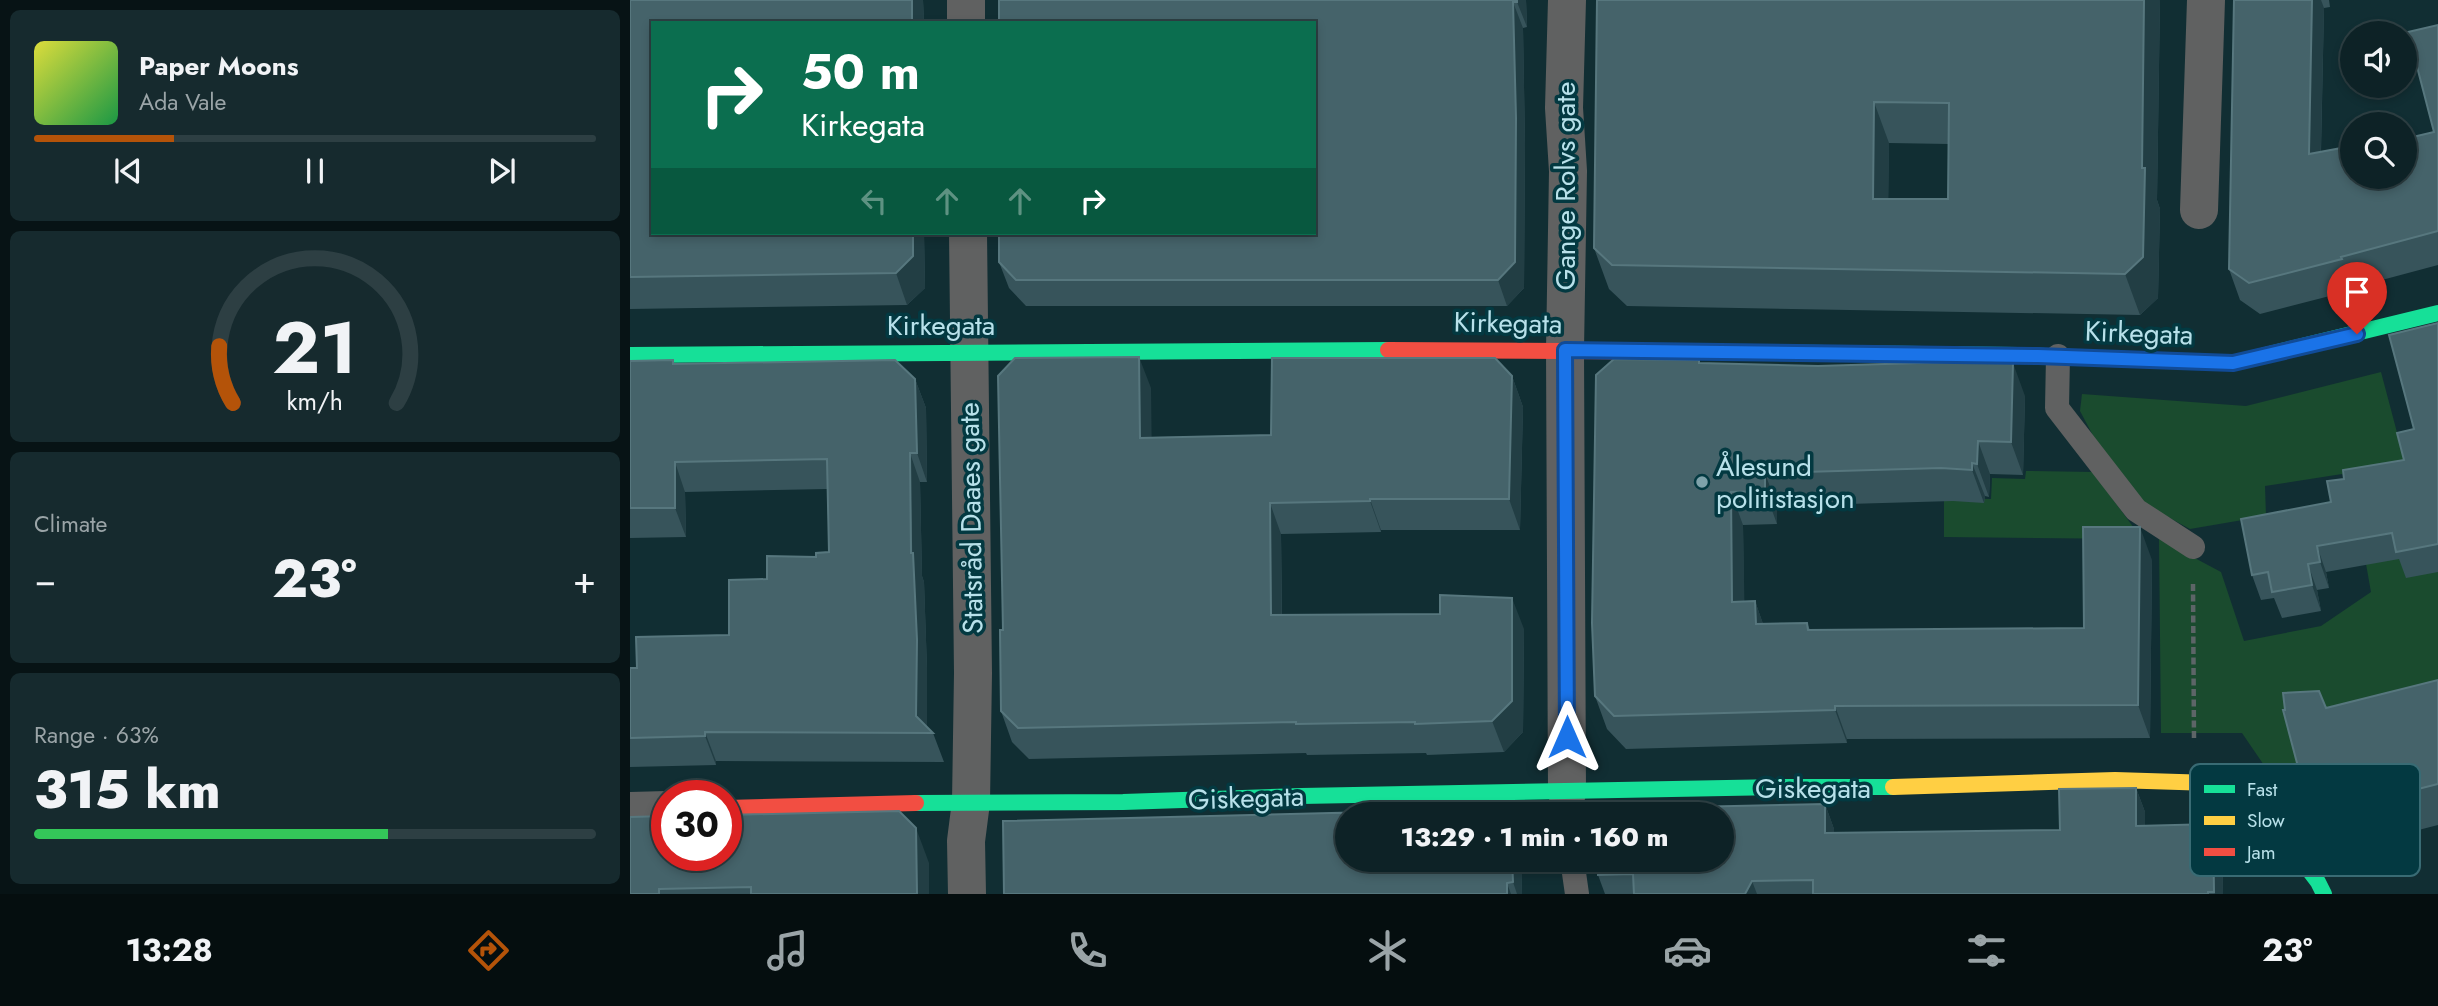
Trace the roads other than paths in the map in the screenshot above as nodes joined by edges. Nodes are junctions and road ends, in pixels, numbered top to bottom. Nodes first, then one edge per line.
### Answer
1 (966, 0) edge
2 (1567, 0) edge
3 (2206, 0) edge
4 (966, 21) edge
5 (2199, 210) dead end
6 (968, 235) edge
7 (2438, 313) edge
8 (1565, 350) junction
9 (970, 351) junction
10 (630, 355) edge
11 (2058, 356) junction
12 (2193, 547) road end
13 (2190, 782) edge
14 (971, 802) junction
15 (1529, 802) edge
16 (1567, 802) edge
17 (1580, 802) edge
18 (742, 808) edge
19 (651, 810) edge
20 (630, 811) edge
21 (1574, 872) edge
22 (967, 894) edge
23 (1577, 894) edge

1 - 4 street
2 - 8 street, Gange Rolvs gate
3 - 5 street
6 - 9 street, Statsråd Daaes gate
7 - 11 street, Kirkegata
8 - 9 street, Kirkegata
8 - 11 street, Kirkegata
8 - 16 street, Gange Rolvs gate
9 - 10 street, Kirkegata
9 - 14 street, Statsråd Daaes gate
11 - 12 lane
13 - 17 street, Giskegata
14 - 15 street, Giskegata
14 - 18 street, Giskegata
14 - 22 street
19 - 20 street
21 - 23 lane

